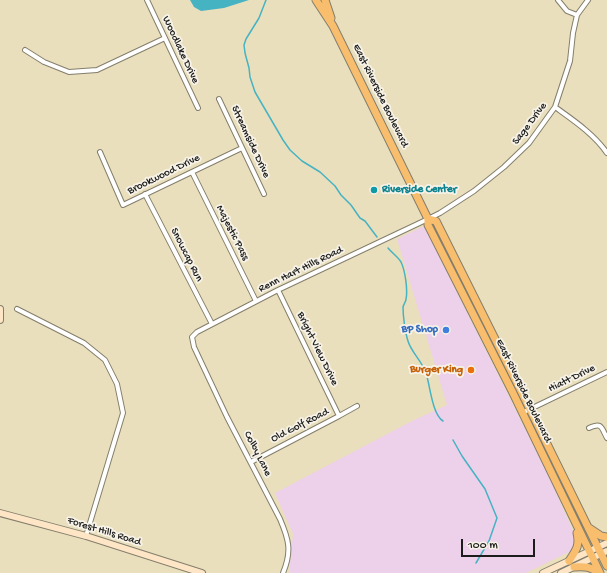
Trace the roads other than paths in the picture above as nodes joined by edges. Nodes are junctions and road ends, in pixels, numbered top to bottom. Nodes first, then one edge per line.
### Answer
1 (147, 0) edge
2 (316, 0) edge
3 (325, 0) edge
4 (558, 0) edge
5 (588, 0) edge
6 (577, 15) junction
7 (334, 26) junction
8 (165, 38) junction
9 (25, 50) dead end
10 (219, 98) dead end
11 (554, 107) junction
12 (198, 108) dead end
13 (242, 148) junction
14 (100, 152) dead end
15 (607, 153) edge
16 (192, 172) junction
17 (145, 194) junction
18 (264, 194) dead end
19 (428, 219) junction
20 (278, 290) junction
21 (256, 301) junction
22 (0, 309) edge
23 (17, 309) dead end
24 (0, 320) edge
25 (212, 324) junction
26 (194, 347) joint
27 (607, 372) edge
28 (357, 406) dead end
29 (530, 409) junction
30 (522, 413) junction
31 (339, 416) junction
32 (589, 428) dead end
33 (607, 438) edge
34 (251, 462) junction
35 (0, 513) edge
36 (574, 521) junction
37 (588, 527) junction
38 (86, 536) junction
39 (607, 537) edge
40 (607, 543) edge
41 (589, 551) junction
42 (602, 551) edge
43 (593, 558) junction
44 (569, 561) junction
45 (607, 566) edge
46 (574, 567) junction
47 (202, 573) edge
48 (283, 573) edge
49 (543, 573) edge
50 (561, 573) edge
51 (600, 573) edge

1 - 8 street, Woodlake Drive
2 - 7 main road, East Riverside Boulevard
3 - 7 main road, East Riverside Boulevard
4 - 6 street
5 - 6 street, Sage Drive
6 - 11 street, Sage Drive
7 - 19 main road, East Riverside Boulevard
8 - 9 street
8 - 12 street, Woodlake Drive
10 - 13 street, Streamside Drive
11 - 15 street
11 - 19 street, Sage Drive
13 - 16 street, Brookwood Drive
13 - 18 street, Streamside Drive
14 - 17 street, Brookwood Drive
16 - 17 street, Brookwood Drive
16 - 21 street, Majestic Pass
17 - 25 street, Snowcap Run
19 - 20 street, Renn Hart Hills Road
19 - 29 main road, East Riverside Boulevard
19 - 30 main road, East Riverside Boulevard
20 - 21 street, Renn Hart Hills Road
20 - 31 street, Bright View Drive
21 - 25 street, Renn Hart Hills Road
22 - 24 street
23 - 38 street
25 - 26 street, Renn Hart Hills Road
26 - 34 street, Colby Lane
27 - 29 street, Hiatt Drive
28 - 31 street, Old Golf Road
29 - 30 street, Hiatt Drive
29 - 37 main road, East Riverside Boulevard
30 - 36 main road, East Riverside Boulevard
31 - 34 street, Old Golf Road
32 - 33 street
34 - 48 street, Colby Lane
35 - 38 street, Forest Hills Road
36 - 41 main road, East Riverside Boulevard
36 - 44 main road
37 - 39 main road
37 - 42 main road, East Riverside Boulevard
38 - 47 street, Forest Hills Road
40 - 42 street
41 - 42 street
41 - 43 main road, East Riverside Boulevard
41 - 44 street
42 - 43 street
42 - 45 main road, East Riverside Boulevard
43 - 46 street
43 - 51 main road, East Riverside Boulevard
44 - 49 street
46 - 50 street
46 - 51 main road

